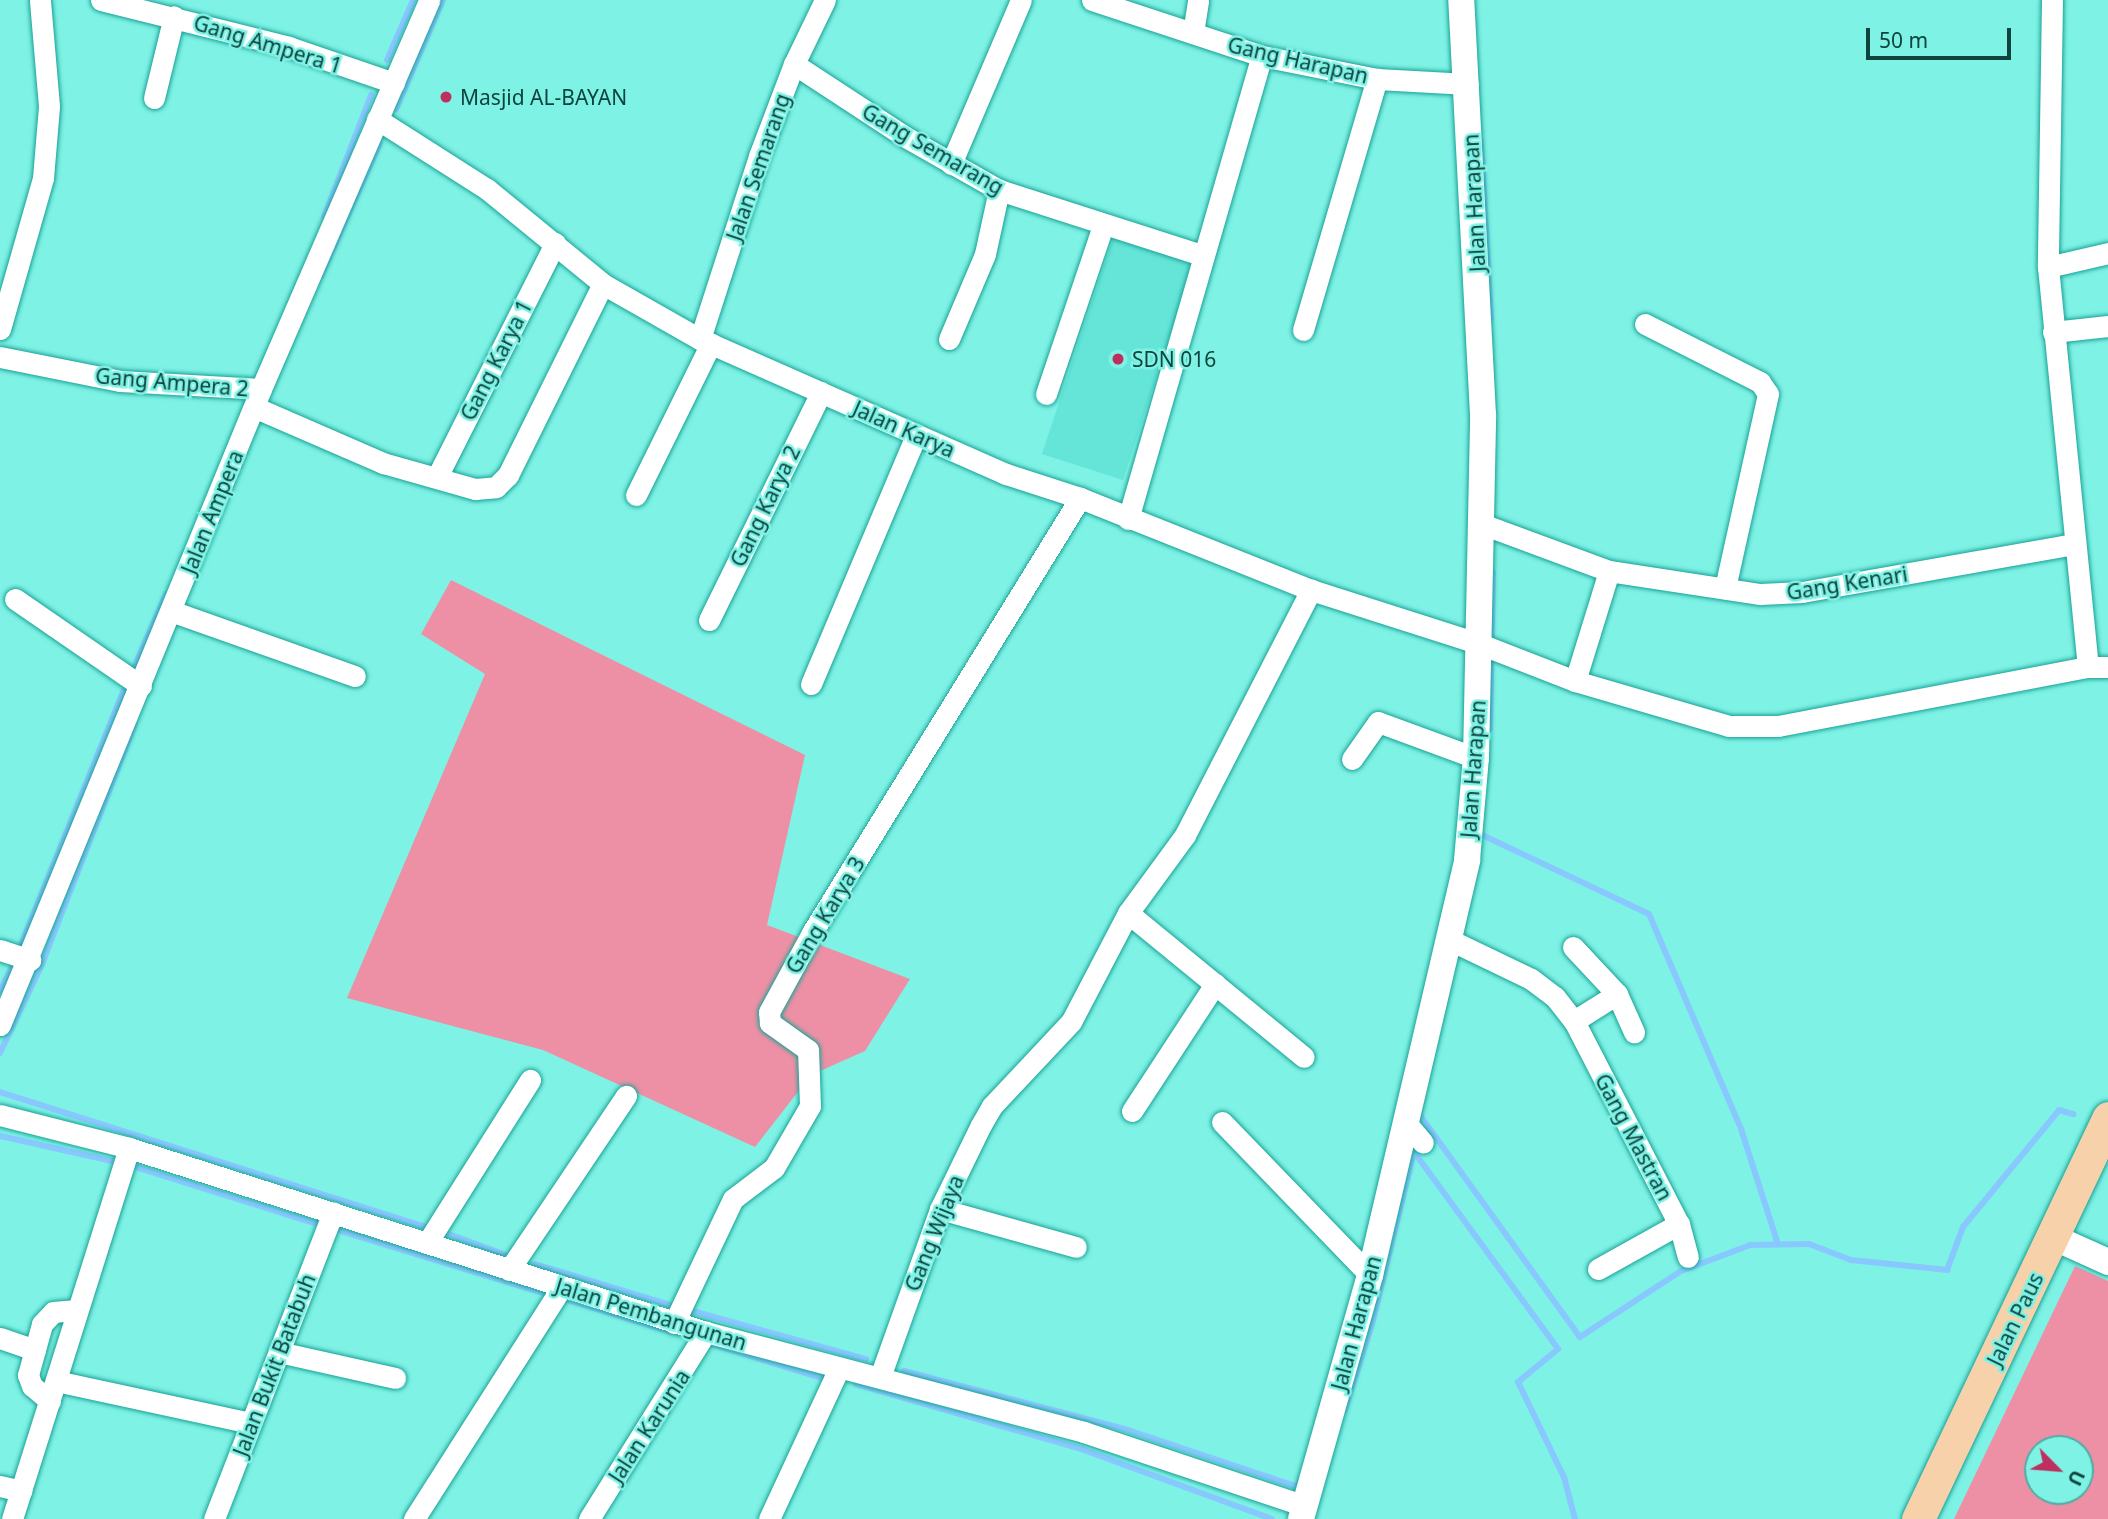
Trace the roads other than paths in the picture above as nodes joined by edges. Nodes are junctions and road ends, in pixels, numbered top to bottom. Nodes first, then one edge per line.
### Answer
1 (40, 0) edge
2 (101, 0) edge
3 (429, 0) edge
4 (825, 0) edge
5 (1021, 0) edge
6 (1092, 0) edge
7 (1198, 0) edge
8 (1461, 0) edge
9 (2052, 0) edge
10 (134, 2) edge
11 (174, 16) junction
12 (1193, 33) junction
13 (1262, 56) junction
14 (794, 64) junction
15 (1377, 79) junction
16 (394, 83) junction
17 (1465, 83) junction
18 (154, 98) dead end
19 (377, 118) junction
20 (951, 164) junction
21 (999, 190) junction
22 (1103, 226) junction
23 (555, 243) junction
24 (2108, 253) edge
25 (1201, 255) junction
26 (2048, 267) junction
27 (603, 284) junction
28 (1645, 324) dead end
29 (2108, 326) edge
30 (0, 329) edge
31 (1303, 330) dead end
32 (2053, 332) junction
33 (949, 340) dead end
34 (705, 341) junction
35 (0, 357) edge
36 (821, 392) junction
37 (1046, 394) dead end
38 (258, 398) junction
39 (916, 436) junction
40 (437, 477) junction
41 (636, 495) dead end
42 (1080, 498) junction
43 (1128, 519) junction
44 (1491, 526) junction
45 (2076, 544) junction
46 (1609, 571) junction
47 (1725, 588) junction
48 (1311, 590) junction
49 (15, 599) dead end
50 (172, 611) junction
51 (709, 620) dead end
52 (1482, 645) junction
53 (2098, 667) edge
54 (355, 676) dead end
55 (1575, 681) junction
56 (811, 684) dead end
57 (141, 686) junction
58 (1476, 758) junction
59 (1352, 759) dead end
60 (1128, 913) junction
61 (1450, 940) junction
62 (1573, 947) dead end
63 (0, 950) edge
64 (30, 960) junction
65 (1215, 984) junction
66 (1617, 994) junction
67 (1574, 1021) junction
68 (0, 1025) edge
69 (1634, 1032) dead end
70 (1304, 1057) dead end
71 (530, 1080) dead end
72 (626, 1096) dead end
73 (1132, 1111) dead end
74 (0, 1115) edge
75 (2108, 1118) edge
76 (1222, 1122) dead end
77 (129, 1148) junction
78 (2108, 1153) edge
79 (940, 1209) junction
80 (333, 1212) junction
81 (1679, 1224) junction
82 (2060, 1240) junction
83 (427, 1243) junction
84 (1076, 1247) dead end
85 (1688, 1256) dead end
86 (2108, 1262) edge
87 (1598, 1269) dead end
88 (509, 1270) junction
89 (1370, 1275) junction
90 (557, 1294) junction
91 (77, 1310) junction
92 (674, 1322) junction
93 (705, 1334) junction
94 (0, 1338) edge
95 (35, 1350) junction
96 (279, 1352) junction
97 (838, 1370) junction
98 (882, 1372) junction
99 (395, 1378) dead end
100 (53, 1391) junction
101 (251, 1423) junction
102 (0, 1486) edge
103 (22, 1491) junction
104 (1303, 1512) edge
105 (12, 1519) edge
106 (214, 1519) edge
107 (414, 1519) edge
108 (589, 1519) edge
109 (769, 1519) edge
110 (1918, 1519) edge
111 (1938, 1519) edge

1 - 30 street
2 - 10 street, Gang Ampera 1
3 - 16 street, Jalan Ampera
4 - 14 street, Jalan Semarang
5 - 20 street
6 - 12 street, Gang Harapan
7 - 12 street
8 - 17 street, Jalan Harapan
9 - 26 street
10 - 11 street, Gang Ampera 1
11 - 16 street, Gang Ampera 1
11 - 18 street
12 - 13 street, Gang Harapan
13 - 15 street, Gang Harapan
13 - 25 street
14 - 20 street, Gang Semarang
14 - 34 street, Jalan Semarang
15 - 17 street, Gang Harapan
15 - 31 street
16 - 19 street, Jalan Ampera
17 - 44 street, Jalan Harapan
19 - 23 street, Jalan Karya
19 - 38 street, Jalan Ampera
20 - 21 street, Gang Semarang
21 - 22 street, Gang Semarang
21 - 33 street
22 - 25 street, Gang Semarang
22 - 37 street
23 - 27 street, Jalan Karya
23 - 40 street, Gang Karya 1
24 - 26 street
25 - 43 street
26 - 32 street
27 - 34 street, Jalan Karya
27 - 40 street
28 - 47 street
29 - 32 street
32 - 45 street
34 - 36 street, Jalan Karya
34 - 41 street, Jalan Semarang
35 - 38 street, Gang Ampera 2
36 - 39 street, Jalan Karya
36 - 51 street, Gang Karya 2
38 - 40 street
38 - 50 street, Jalan Ampera
39 - 42 street, Jalan Karya
39 - 56 street
42 - 43 street, Jalan Karya
42 - 92 street, Gang Karya 3
43 - 48 street, Jalan Karya
44 - 46 street, Gang Kenari
44 - 52 street, Jalan Harapan
45 - 47 street, Gang Kenari
45 - 53 street
46 - 47 street, Gang Kenari
46 - 55 street
48 - 52 street, Jalan Karya
48 - 60 street, Gang Wijaya
49 - 57 street
50 - 54 street
50 - 57 street, Jalan Ampera
52 - 55 street, Jalan Karya
52 - 58 street, Jalan Harapan
53 - 55 street, Jalan Karya
57 - 64 street, Jalan Ampera
58 - 59 street
58 - 61 street, Jalan Harapan
60 - 65 street
60 - 79 street, Gang Wijaya
61 - 67 street, Gang Mastran
61 - 89 street, Jalan Harapan
62 - 66 street
63 - 64 street
64 - 68 street, Jalan Ampera
65 - 70 street
65 - 73 street
66 - 67 street
66 - 69 street
67 - 81 street, Gang Mastran
71 - 83 street
72 - 88 street
74 - 77 street, Jalan Pembangunan
75 - 82 main road, Jalan Paus
76 - 89 street
77 - 80 street, Jalan Pembangunan
77 - 91 street
78 - 82 main road, Jalan Paus
79 - 84 street
79 - 98 street, Gang Wijaya
80 - 83 street, Jalan Pembangunan
80 - 96 street, Jalan Bukit Batabuh
81 - 85 street, Gang Mastran
81 - 87 street
82 - 86 street
82 - 110 main road, Jalan Paus
82 - 111 main road, Jalan Paus
83 - 88 street, Jalan Pembangunan
88 - 90 street, Jalan Pembangunan
89 - 104 street, Jalan Harapan
90 - 92 street, Jalan Pembangunan
90 - 107 street
91 - 95 street
91 - 100 street
92 - 93 street, Jalan Pembangunan
93 - 97 street, Jalan Pembangunan
93 - 108 street, Jalan Karunia
94 - 95 street
95 - 100 street
96 - 99 street
96 - 101 street, Jalan Bukit Batabuh
97 - 98 street, Jalan Pembangunan
97 - 109 street
98 - 104 street, Jalan Pembangunan
100 - 101 street
100 - 103 street
101 - 106 street, Jalan Bukit Batabuh
102 - 103 street
103 - 105 street

